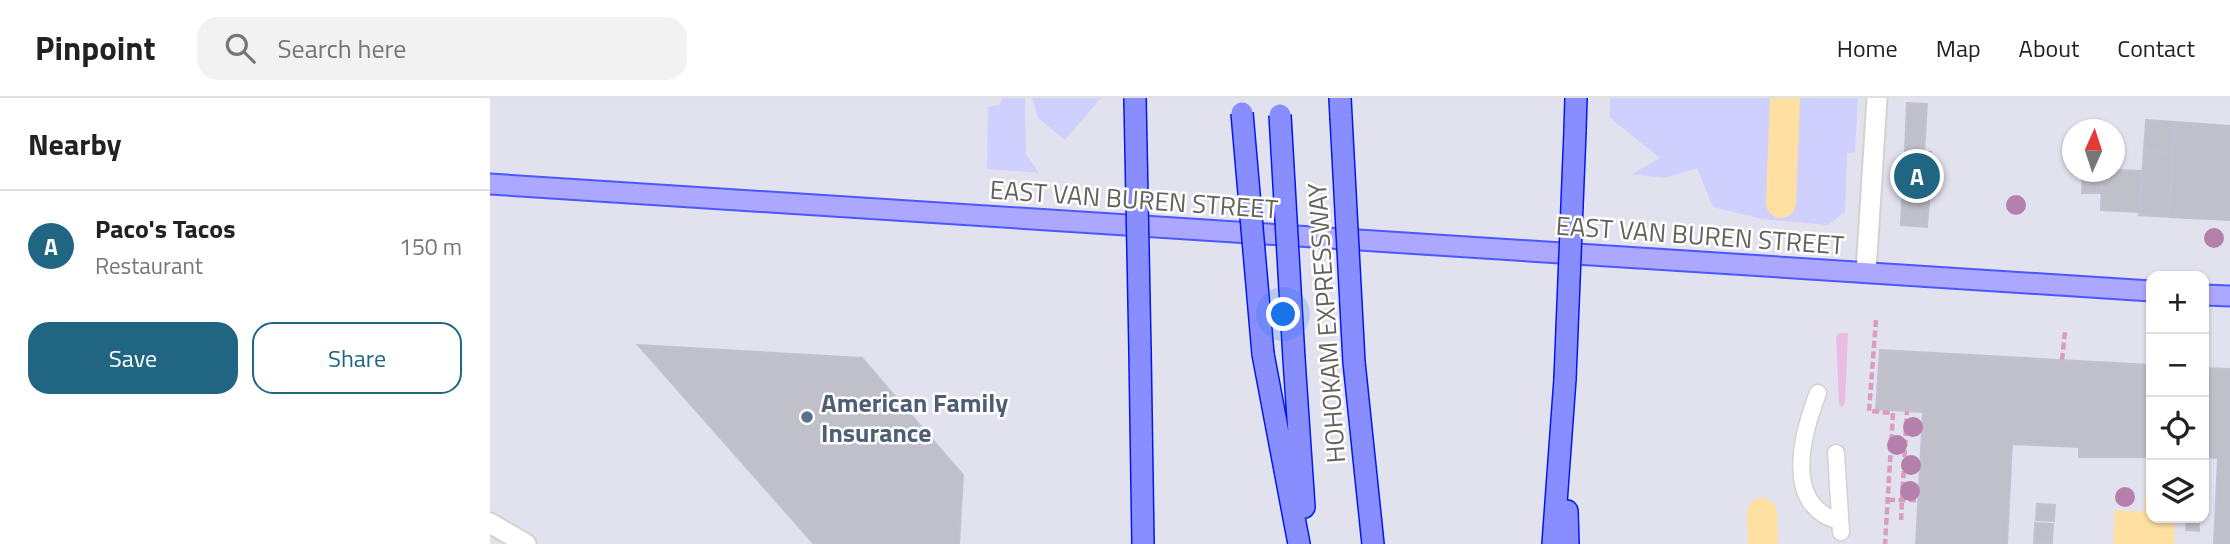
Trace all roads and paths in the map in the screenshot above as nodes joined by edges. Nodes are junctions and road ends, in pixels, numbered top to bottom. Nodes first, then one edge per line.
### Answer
1 (1135, 98) edge
2 (1576, 98) edge
3 (1877, 98) edge
4 (1241, 105) edge
5 (1280, 106) edge
6 (1340, 107) edge
7 (490, 184) edge
8 (1866, 272) junction
9 (2146, 291) edge
10 (2209, 295) edge
11 (2230, 296) edge
12 (1876, 320) dead end
13 (2065, 332) dead end
14 (2063, 360) dead end
15 (1564, 379) junction
16 (1818, 393) dead end
17 (1907, 411) dead end
18 (1836, 453) dead end
19 (1902, 499) junction
20 (1888, 500) junction
21 (1919, 500) dead end
22 (1901, 520) dead end
23 (490, 523) edge
24 (526, 544) edge
25 (1143, 544) edge
26 (1299, 544) edge
27 (1307, 544) edge
28 (1373, 544) edge
29 (1553, 544) edge
30 (1568, 544) edge
31 (1885, 544) edge

1 - 25 highway, bridge
2 - 15 highway, bridge
3 - 8 street
4 - 26 highway, bridge
5 - 27 highway, HOHOKAM EXPRESSWAY, bridge
6 - 28 highway, HOHOKAM EXPRESSWAY, bridge
7 - 8 main road, EAST VAN BUREN STREET
8 - 9 main road, EAST VAN BUREN STREET
10 - 11 main road
12 - 20 path
13 - 14 path
15 - 29 highway
15 - 30 highway
16 - 18 lane
17 - 19 path
19 - 20 path
19 - 21 path
19 - 22 path
20 - 31 path
23 - 24 street

